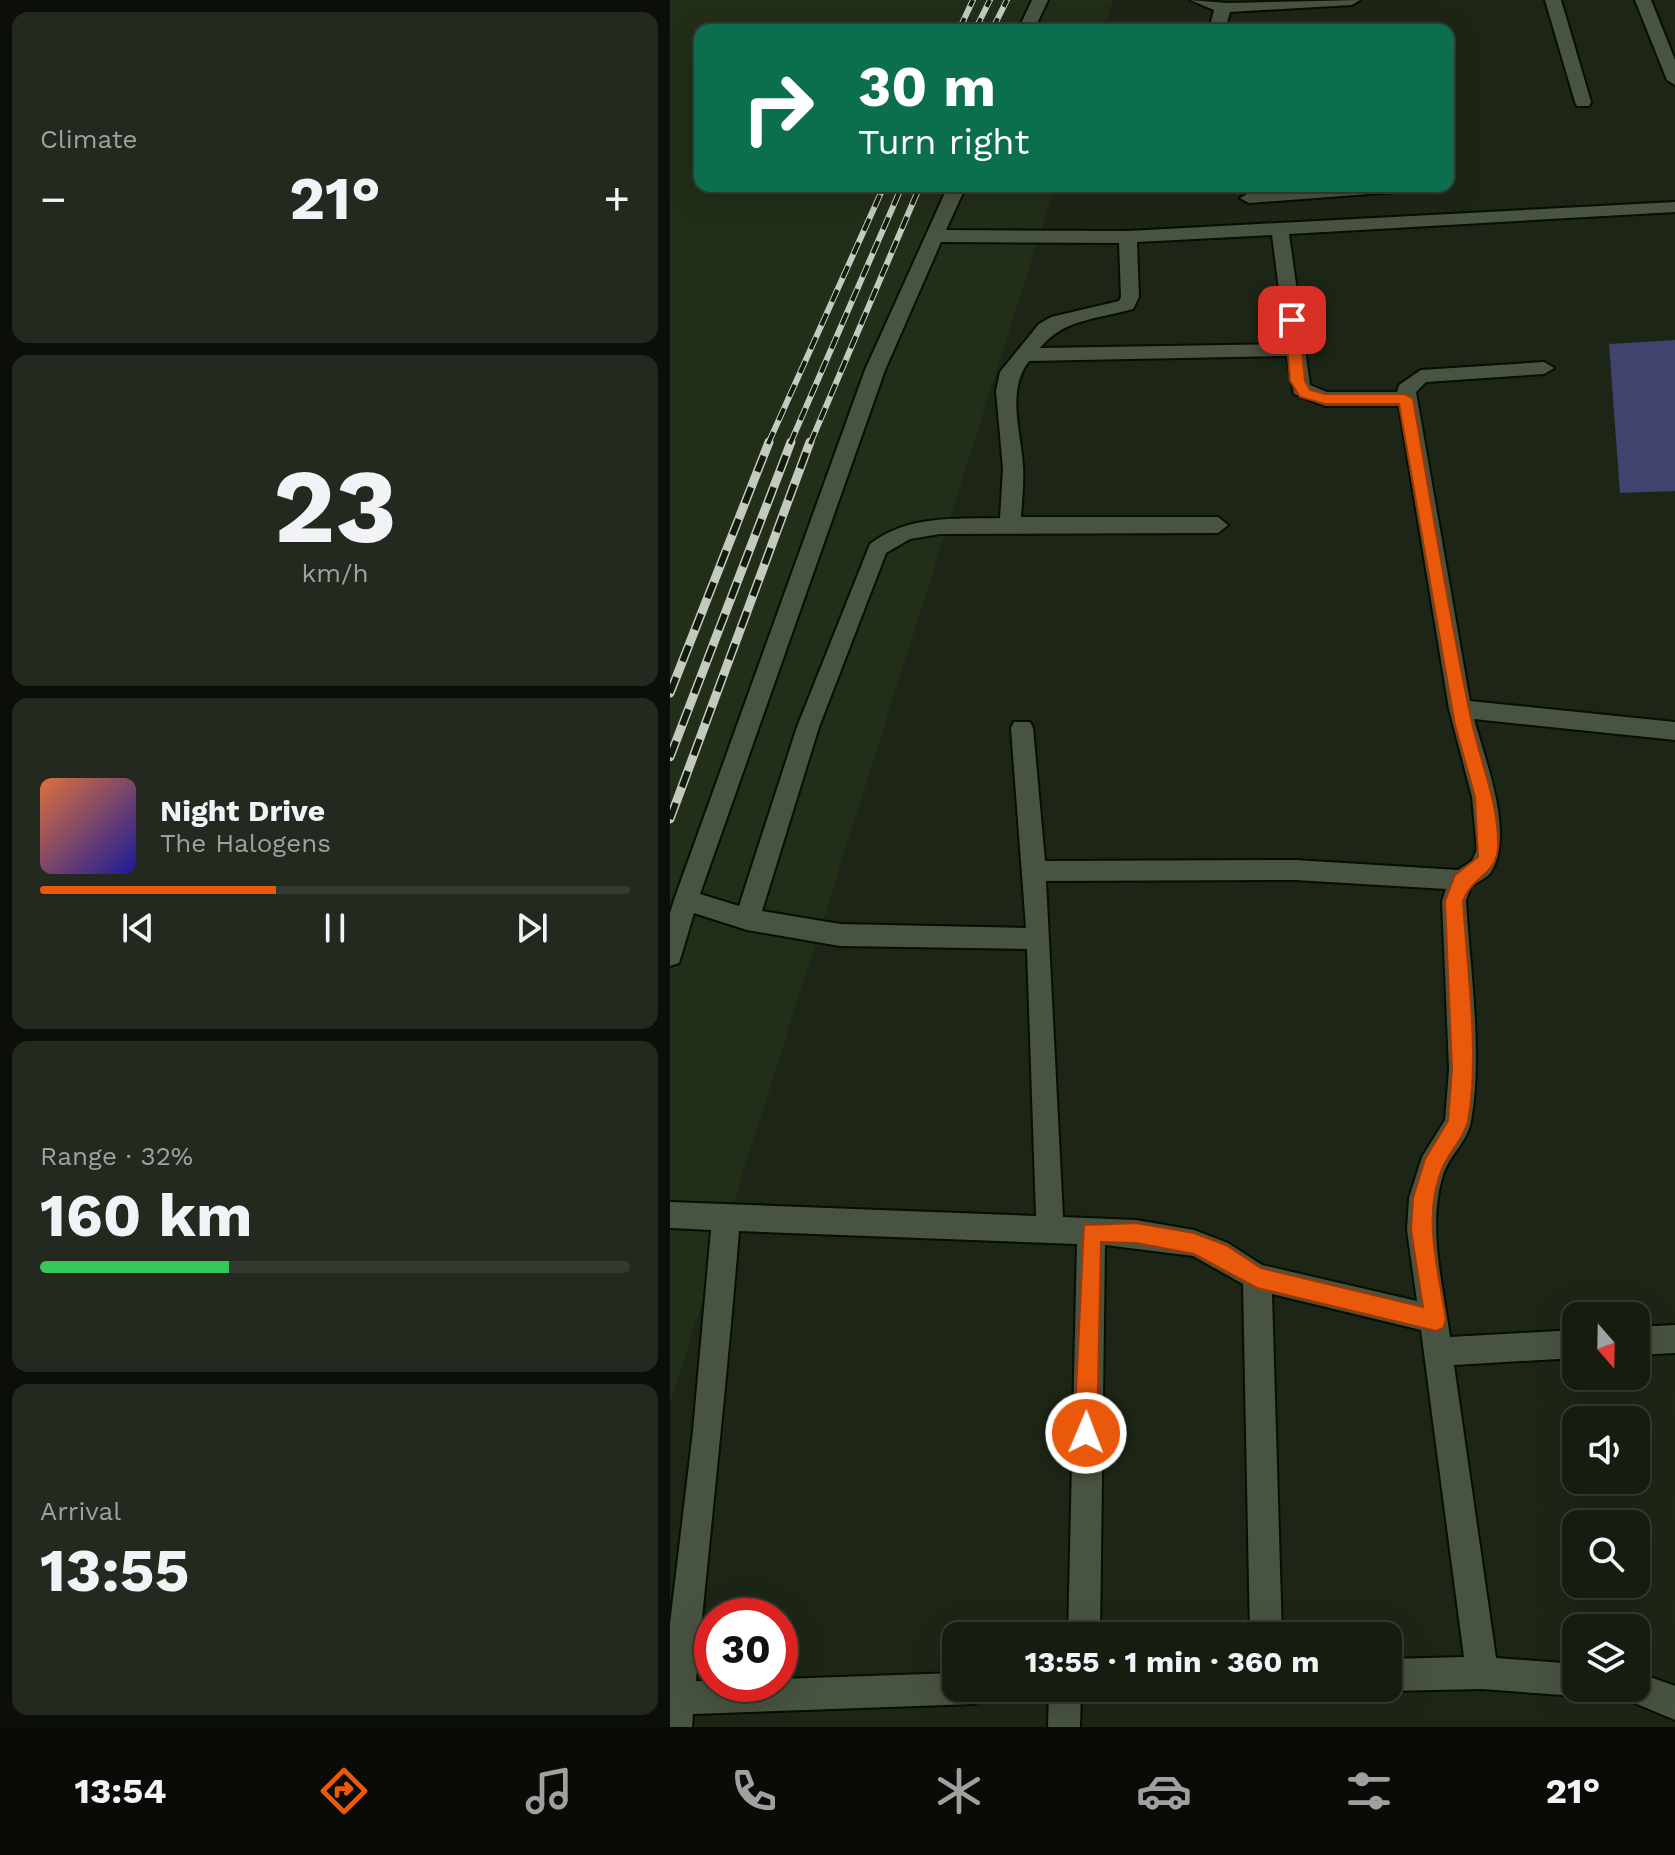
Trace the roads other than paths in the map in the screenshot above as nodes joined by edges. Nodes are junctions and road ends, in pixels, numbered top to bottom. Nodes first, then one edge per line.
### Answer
1 (1040, 0) edge
2 (1198, 0) edge
3 (1352, 0) edge
4 (1553, 0) edge
5 (1643, 0) edge
6 (1226, 8) junction
7 (1029, 24) edge
8 (1218, 24) edge
9 (1675, 80) edge
10 (1583, 102) dead end
11 (954, 192) edge
12 (1247, 192) edge
13 (1675, 207) edge
14 (1280, 230) junction
15 (1257, 231) junction
16 (936, 236) junction
17 (1128, 237) junction
18 (1296, 350) junction
19 (1023, 355) junction
20 (1544, 368) dead end
21 (1405, 399) junction
22 (1010, 525) junction
23 (1218, 525) dead end
24 (1460, 709) junction
25 (1022, 728) dead end
26 (1675, 731) edge
27 (1035, 871) junction
28 (1461, 880) junction
29 (686, 900) junction
30 (747, 919) junction
31 (1039, 939) junction
32 (670, 955) edge
33 (670, 1215) edge
34 (726, 1218) junction
35 (1050, 1229) junction
36 (1091, 1232) junction
37 (1257, 1277) junction
38 (1436, 1320) junction
39 (1675, 1339) edge
40 (1650, 1340) edge
41 (1562, 1345) edge
42 (1439, 1352) junction
43 (1084, 1622) edge
44 (1266, 1622) edge
45 (1482, 1673) junction
46 (1402, 1675) edge
47 (1562, 1679) edge
48 (942, 1691) edge
49 (1650, 1691) edge
50 (1065, 1702) edge
51 (1675, 1704) edge
52 (677, 1712) edge
53 (1064, 1727) edge

1 - 7 street
2 - 6 street
3 - 6 street
4 - 10 street
5 - 9 street
6 - 8 street
11 - 16 street
12 - 15 street
13 - 14 street
14 - 15 street
14 - 18 street
15 - 17 street
16 - 17 street
16 - 29 street
17 - 19 street
18 - 19 street
18 - 21 street
19 - 22 street
20 - 21 street
21 - 24 street
22 - 23 street
22 - 30 street
24 - 26 street
24 - 28 street
25 - 27 street
27 - 28 street
27 - 31 street
28 - 38 street
29 - 30 street
29 - 32 street
30 - 31 street
31 - 35 street
33 - 34 street
34 - 35 street
34 - 52 street
35 - 36 street
36 - 37 street
36 - 43 street
37 - 38 street
37 - 44 street
38 - 42 street
39 - 40 street
41 - 42 street
42 - 45 street
45 - 46 street
45 - 47 street
48 - 52 street
49 - 51 street
50 - 53 street

